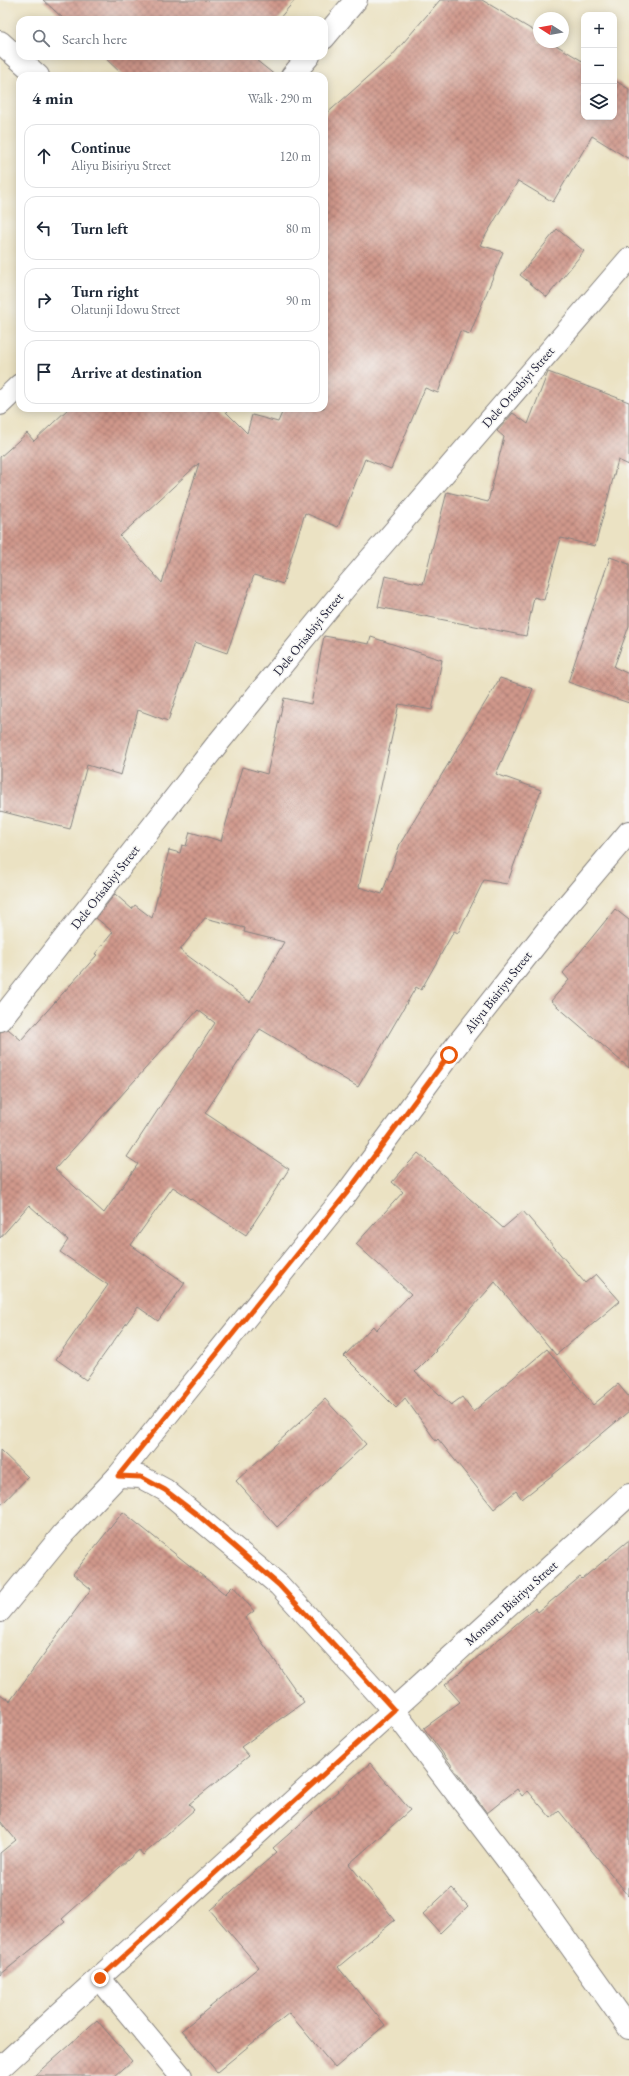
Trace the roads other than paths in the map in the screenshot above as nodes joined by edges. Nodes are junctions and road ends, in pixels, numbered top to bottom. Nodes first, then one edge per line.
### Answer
1 (356, 0) edge
2 (328, 33) edge
3 (0, 42) edge
4 (16, 56) edge
5 (20, 60) edge
6 (306, 60) edge
7 (34, 72) edge
8 (295, 72) edge
9 (629, 259) edge
10 (16, 389) edge
11 (0, 404) edge
12 (629, 832) edge
13 (0, 1020) edge
14 (118, 1476) junction
15 (629, 1495) edge
16 (0, 1611) edge
17 (394, 1710) junction
18 (100, 1978) junction
19 (629, 2028) edge
20 (0, 2068) edge
21 (181, 2076) edge

1 - 2 street
3 - 4 street
5 - 7 street
6 - 8 street
9 - 13 street, Dele Orisabiyi Street
10 - 11 street
12 - 14 street, Aliyu Bisiriyu Street
14 - 16 street, Aliyu Bisiriyu Street
14 - 17 street
15 - 17 street, Monsuru Bisiriyu Street
17 - 18 street, Monsuru Bisiriyu Street
17 - 19 street
18 - 20 street, Monsuru Bisiriyu Street
18 - 21 street

